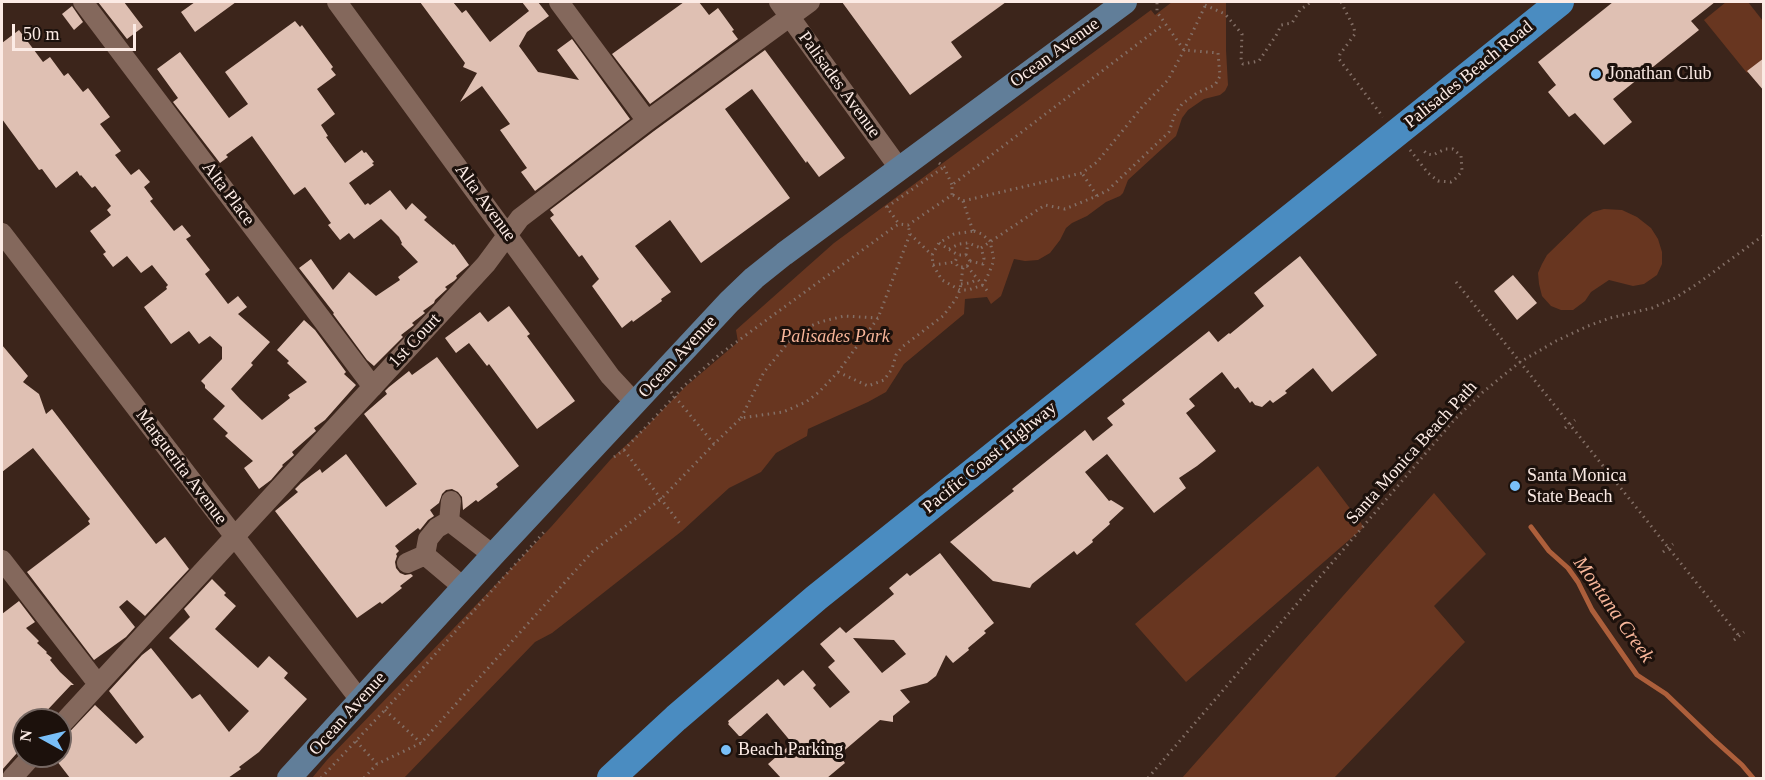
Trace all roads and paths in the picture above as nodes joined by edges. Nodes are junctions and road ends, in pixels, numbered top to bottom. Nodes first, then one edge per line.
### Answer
1 (83, 2) edge
2 (337, 2) edge
3 (559, 2) edge
4 (810, 2) edge
5 (1125, 2) edge
6 (1311, 2) edge
7 (1341, 2) edge
8 (1560, 2) edge
9 (1157, 3) edge
10 (1206, 3) edge
11 (784, 9) edge
12 (1164, 24) junction
13 (1184, 50) junction
14 (1340, 54) dead end
15 (647, 121) junction
16 (1378, 148) joint
17 (1423, 150) dead end
18 (939, 163) dead end
19 (944, 167) junction
20 (899, 168) junction
21 (1428, 172) dead end
22 (1082, 173) junction
23 (952, 185) junction
24 (952, 195) junction
25 (1097, 196) junction
26 (963, 201) junction
27 (899, 224) junction
28 (908, 225) junction
29 (974, 231) junction
30 (2, 233) edge
31 (910, 234) junction
32 (508, 235) junction
33 (1764, 235) edge
34 (990, 241) junction
35 (939, 243) junction
36 (968, 243) junction
37 (981, 248) junction
38 (949, 249) junction
39 (932, 255) junction
40 (958, 255) junction
41 (966, 255) junction
42 (970, 261) junction
43 (955, 262) junction
44 (933, 265) junction
45 (965, 267) junction
46 (978, 279) junction
47 (1456, 282) dead end
48 (961, 284) junction
49 (983, 285) junction
50 (960, 290) junction
51 (989, 293) dead end
52 (878, 318) junction
53 (1520, 362) junction
54 (838, 372) junction
55 (373, 387) junction
56 (671, 392) dead end
57 (675, 396) junction
58 (635, 403) junction
59 (741, 418) junction
60 (1575, 420) dead end
61 (1570, 424) junction
62 (1565, 428) dead end
63 (714, 444) junction
64 (622, 448) junction
65 (611, 459) dead end
66 (661, 499) junction
67 (680, 524) dead end
68 (548, 528) dead end
69 (235, 538) junction
70 (1673, 544) dead end
71 (1669, 548) junction
72 (1663, 552) dead end
73 (425, 555) junction
74 (493, 555) junction
75 (2, 560) edge
76 (407, 563) dead end
77 (463, 587) junction
78 (1744, 632) dead end
79 (1739, 636) junction
80 (1734, 640) dead end
81 (98, 684) junction
82 (360, 700) junction
83 (385, 710) junction
84 (72, 713) edge
85 (356, 741) junction
86 (421, 743) junction
87 (377, 764) junction
88 (289, 778) edge
89 (321, 778) edge
90 (364, 778) edge
91 (611, 778) edge
92 (1148, 778) edge

1 - 55 street, Alta Place
2 - 32 street, Alta Avenue
3 - 15 street
4 - 11 street, 1st Court
5 - 20 main road, Ocean Avenue
6 - 10 path
7 - 14 path
8 - 16 highway, Palisades Beach Road
9 - 12 path
10 - 13 path
11 - 15 street, 1st Court
11 - 20 street, Palisades Avenue
12 - 13 path
12 - 23 path
13 - 22 path
13 - 25 path
15 - 32 street, 1st Court
16 - 91 highway, Pacific Coast Highway
17 - 21 path
18 - 19 path
19 - 23 path
19 - 27 path
20 - 58 main road, Ocean Avenue
22 - 25 path
22 - 26 path
23 - 24 path
24 - 26 path
24 - 28 path
25 - 34 path
26 - 29 path
27 - 28 path
27 - 57 path
28 - 31 path
29 - 34 path
29 - 35 path
30 - 69 street, Marguerita Avenue
31 - 39 path
31 - 52 path
32 - 55 street, 1st Court
32 - 58 street, Alta Avenue
33 - 53 path, Santa Monica Beach Path
34 - 37 path
34 - 49 path
35 - 38 path
35 - 39 path
36 - 37 path
36 - 38 path
36 - 41 path
37 - 42 path
38 - 40 path
39 - 44 path
40 - 41 path
40 - 43 path
41 - 42 path
42 - 45 path
43 - 44 path
43 - 45 path
44 - 50 path
45 - 46 path
45 - 48 path
46 - 48 path
46 - 49 path
47 - 53 path
48 - 50 path
49 - 50 path
49 - 51 path
50 - 54 path
52 - 54 path
52 - 59 path
53 - 61 path
53 - 92 path, Santa Monica Beach Path
54 - 59 path
55 - 69 street, 1st Court
56 - 57 path
57 - 63 path
57 - 64 path
58 - 74 main road, Ocean Avenue
59 - 63 path
60 - 61 path
61 - 62 path
61 - 71 path
63 - 66 path
64 - 65 path
64 - 66 path
66 - 67 path
66 - 86 path
68 - 83 path
69 - 81 street, 1st Court
69 - 82 street, Marguerita Avenue
70 - 71 path
71 - 72 path
71 - 79 path
73 - 74 street
73 - 76 street
73 - 77 street
74 - 77 main road, Ocean Avenue
75 - 81 street
77 - 82 main road, Ocean Avenue
78 - 79 path
79 - 80 path
81 - 84 street, 1st Court
82 - 88 main road, Ocean Avenue
83 - 85 path
83 - 86 path
85 - 87 path
85 - 89 path
86 - 87 path
87 - 90 path

